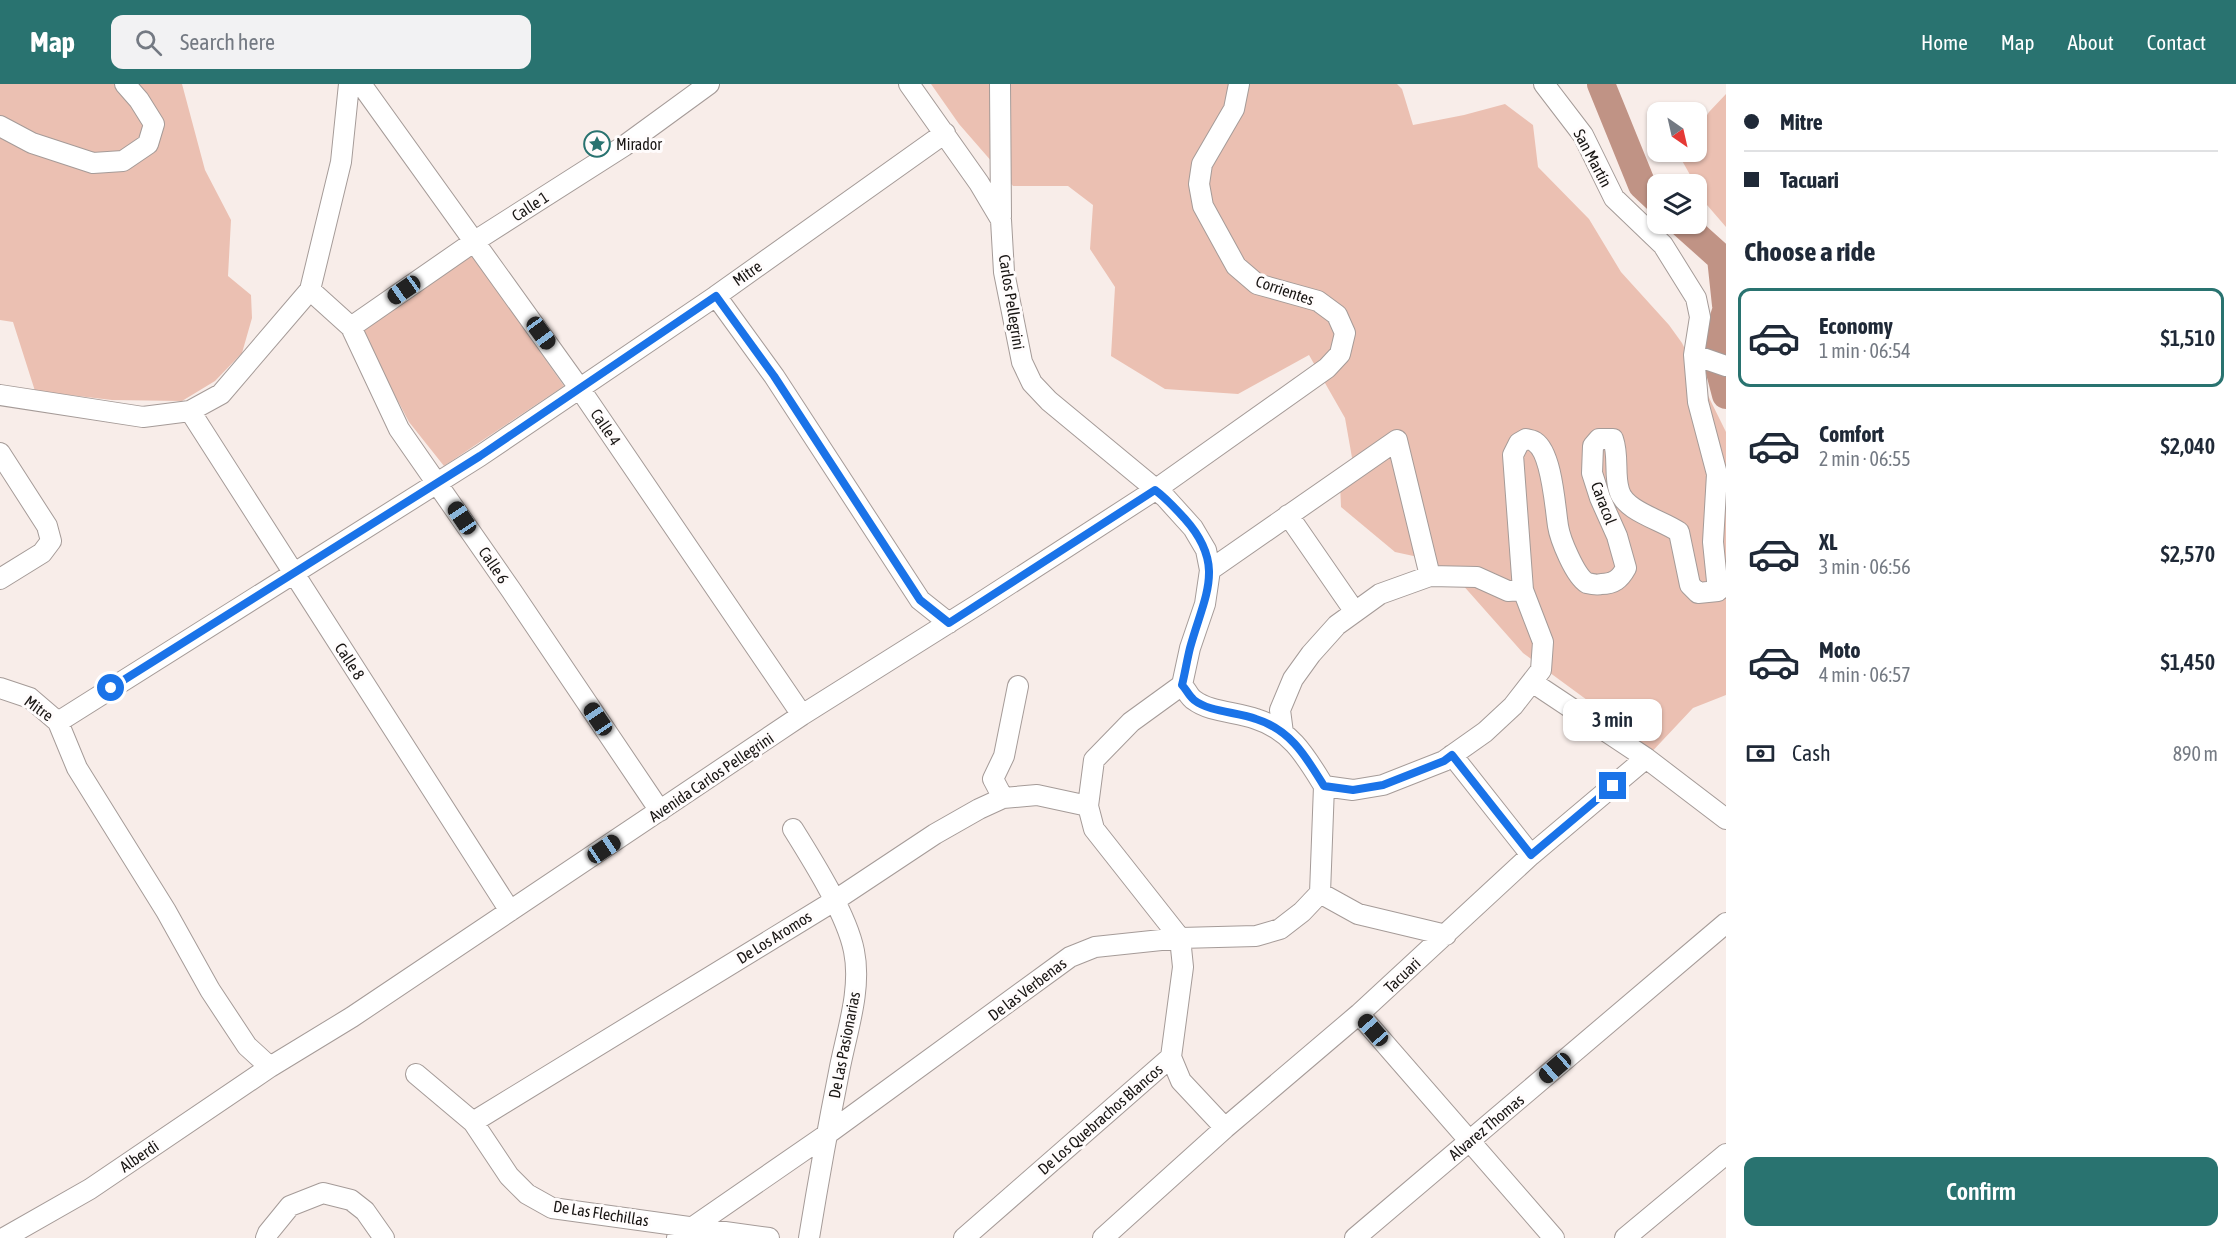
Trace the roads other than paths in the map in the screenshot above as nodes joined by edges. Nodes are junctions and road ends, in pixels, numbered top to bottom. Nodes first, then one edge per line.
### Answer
1 (125, 84) edge
2 (349, 84) edge
3 (361, 84) edge
4 (709, 84) edge
5 (909, 84) edge
6 (1000, 84) edge
7 (1239, 84) edge
8 (1544, 84) edge
9 (0, 126) edge
10 (945, 133) junction
11 (1001, 220) junction
12 (475, 241) junction
13 (310, 290) junction
14 (716, 296) junction
15 (351, 327) junction
16 (1695, 355) junction
17 (1726, 366) edge
18 (580, 389) junction
19 (0, 395) edge
20 (190, 411) junction
21 (0, 453) edge
22 (437, 482) junction
23 (1155, 490) junction
24 (1288, 515) junction
25 (1210, 570) junction
26 (294, 573) junction
27 (1430, 576) junction
28 (0, 579) edge
29 (1523, 590) junction
30 (1355, 612) junction
31 (949, 623) junction
32 (1532, 682) junction
33 (1182, 685) junction
34 (1018, 686) dead end
35 (0, 688) edge
36 (802, 716) junction
37 (58, 722) junction
38 (1282, 733) junction
39 (1452, 755) junction
40 (1646, 759) junction
41 (1324, 786) junction
42 (1003, 798) junction
43 (1088, 806) junction
44 (660, 811) junction
45 (1726, 819) edge
46 (793, 829) dead end
47 (1531, 855) junction
48 (1320, 893) junction
49 (834, 901) junction
50 (510, 911) junction
51 (1726, 923) edge
52 (1446, 935) junction
53 (1180, 938) junction
54 (1359, 1014) junction
55 (1171, 1057) junction
56 (270, 1067) junction
57 (416, 1074) dead end
58 (473, 1122) junction
59 (1225, 1128) junction
60 (826, 1135) junction
61 (1470, 1141) junction
62 (1726, 1154) edge
63 (685, 1233) edge
64 (4, 1238) edge
65 (266, 1238) edge
66 (384, 1238) edge
67 (769, 1238) edge
68 (809, 1238) edge
69 (964, 1238) edge
70 (1103, 1238) edge
71 (1355, 1238) edge
72 (1554, 1238) edge
73 (1625, 1238) edge

1 - 9 street
2 - 13 street
3 - 12 street, Calle 4
4 - 12 street, Calle 1
5 - 10 street, Carlos Pellegrini
6 - 11 street
7 - 23 street, Corrientes
8 - 16 street, San Martín
10 - 11 street, Carlos Pellegrini
10 - 14 street, Mitre
11 - 23 street, Carlos Pellegrini
12 - 15 street, Calle 1
12 - 18 street, Calle 4
13 - 15 street, Calle 6
13 - 20 street
14 - 18 street, Mitre
14 - 31 street
15 - 22 street, Calle 6
16 - 17 street
16 - 29 street, Caracol
18 - 22 street, Mitre
18 - 36 street, Calle 4
19 - 20 street
20 - 26 street, Calle 8
21 - 28 street
22 - 26 street, Mitre
22 - 44 street, Calle 6
23 - 25 street, Carlos Pellegrini
23 - 31 street, Avenida Carlos Pellegrini
24 - 25 street
24 - 27 street
24 - 30 street
25 - 33 street
26 - 37 street, Mitre
26 - 50 street, Calle 8
27 - 29 street
27 - 30 street
29 - 32 street, Caracol
30 - 38 street
31 - 36 street, Avenida Carlos Pellegrini
32 - 39 street, Caracol
32 - 40 street
33 - 38 street
33 - 43 street
34 - 42 street
35 - 37 street, Mitre
36 - 44 street, Avenida Carlos Pellegrini
37 - 56 street
38 - 41 street
39 - 41 street, Caracol
39 - 47 street
40 - 45 street
40 - 47 street, Tacuari
41 - 48 street
42 - 43 street, De Los Aromos
42 - 49 street, De Los Aromos
43 - 53 street
44 - 50 street, Avenida Carlos Pellegrini
46 - 49 street, De Las Pasionarias
47 - 52 street, Tacuari
48 - 52 street
48 - 53 street, De las Verbenas
49 - 58 street, De Los Aromos
49 - 60 street, De Las Pasionarias
50 - 56 street, Avenida Carlos Pellegrini
51 - 61 street, Alvarez Thomas
52 - 54 street, Tacuari
53 - 55 street, De Los Quebrachos Blancos
53 - 60 street, De las Verbenas
54 - 59 street, Tacuari
54 - 61 street
55 - 59 street
55 - 69 street, De Los Quebrachos Blancos
56 - 64 street, Alberdi
57 - 58 street, De Las Flechillas
58 - 63 street, De Las Flechillas
59 - 70 street, Tacuari
60 - 63 street, De las Verbenas
60 - 68 street, De Las Pasionarias
61 - 71 street, Alvarez Thomas
61 - 72 street
62 - 73 street
63 - 67 street, De Las Flechillas
65 - 66 street

